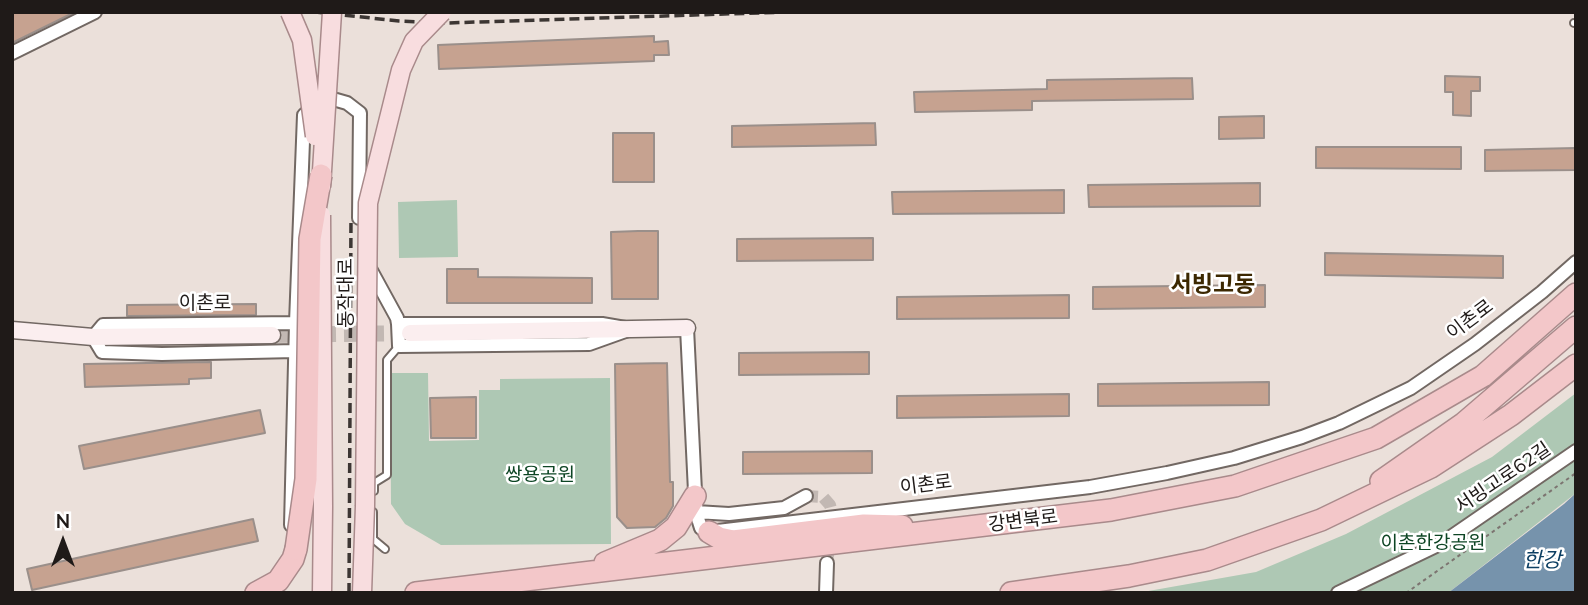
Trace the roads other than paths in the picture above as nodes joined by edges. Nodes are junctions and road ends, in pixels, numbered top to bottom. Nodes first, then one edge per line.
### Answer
1 (96, 12) edge
2 (290, 12) edge
3 (332, 12) edge
4 (442, 12) edge
5 (12, 53) edge
6 (321, 174) junction
7 (1576, 262) edge
8 (1576, 295) edge
9 (296, 323) junction
10 (1576, 327) edge
11 (687, 328) joint
12 (404, 329) junction
13 (631, 329) junction
14 (12, 330) edge
15 (272, 335) tunnel mouth
16 (93, 337) junction
17 (399, 346) junction
18 (295, 351) junction
19 (1576, 365) edge
20 (1576, 451) edge
21 (806, 496) dead end
22 (695, 504) junction
23 (1350, 508) junction
24 (981, 527) junction
25 (709, 532) junction
26 (385, 549) dead end
27 (827, 563) tunnel mouth
28 (585, 572) junction
29 (272, 574) joint
30 (237, 593) edge
31 (256, 593) edge
32 (322, 593) edge
33 (362, 593) edge
34 (416, 593) edge
35 (826, 593) edge
36 (1011, 593) edge
37 (1338, 593) edge

1 - 5 street
2 - 6 main road, bridge
3 - 6 main road, bridge
4 - 33 main road, 동작대로, bridge
6 - 31 highway, bridge
6 - 32 main road, 동작대로, bridge
7 - 25 street, 이촌로
8 - 24 highway, 강변북로
9 - 12 street
9 - 16 street, 이촌로
9 - 18 street
10 - 23 highway
11 - 13 street
11 - 22 street
12 - 13 street
12 - 17 street
13 - 17 street
14 - 16 street, 이촌로
15 - 16 street, 이촌로
16 - 18 street, 이촌로
17 - 26 lane
18 - 29 street
19 - 23 highway
20 - 37 street, 서빙고로62길
21 - 22 street
22 - 25 street
22 - 28 highway
23 - 36 highway
24 - 25 highway
24 - 28 highway, 강변북로
27 - 35 street
28 - 34 highway, 강변북로
29 - 30 highway

